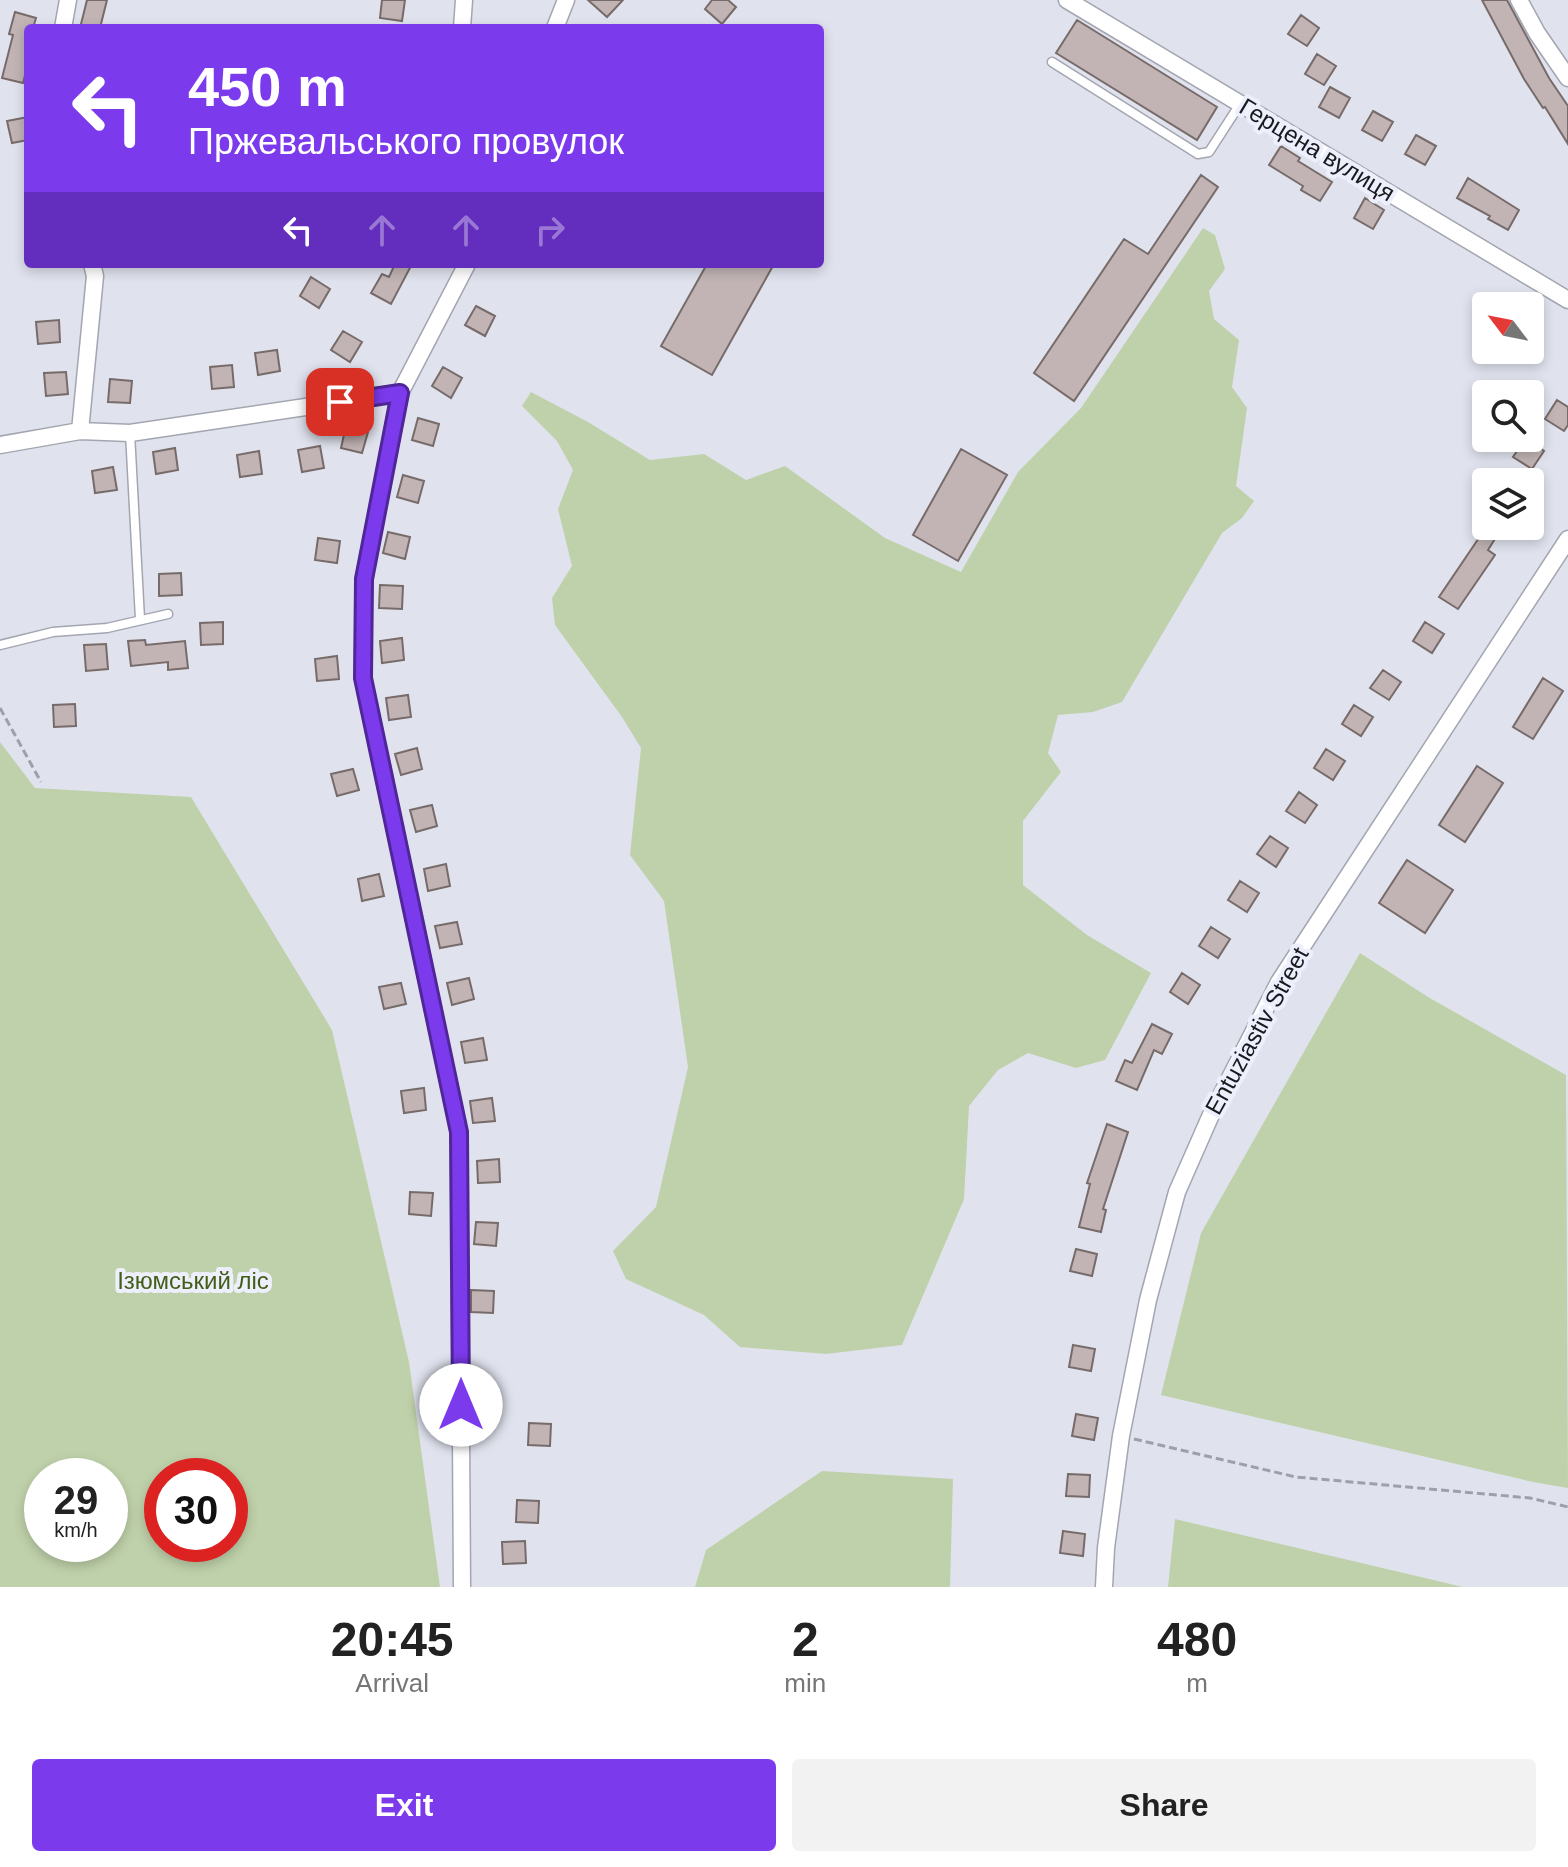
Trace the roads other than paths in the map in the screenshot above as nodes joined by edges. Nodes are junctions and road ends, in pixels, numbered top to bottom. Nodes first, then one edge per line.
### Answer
1 (68, 0) edge
2 (464, 0) edge
3 (566, 0) edge
4 (1067, 0) edge
5 (1519, 0) edge
6 (64, 24) edge
7 (462, 24) edge
8 (557, 24) edge
9 (1052, 62) dead end
10 (1568, 78) edge
11 (1240, 104) junction
12 (93, 268) edge
13 (465, 268) edge
14 (1568, 300) edge
15 (400, 393) junction
16 (80, 431) junction
17 (130, 433) junction
18 (0, 445) edge
19 (1568, 539) edge
20 (168, 614) dead end
21 (140, 619) junction
22 (0, 645) edge
23 (462, 1587) edge
24 (1104, 1587) edge

1 - 6 street
2 - 7 street
3 - 8 street
4 - 11 street, Герцена вулиця
5 - 10 street
9 - 11 lane
11 - 14 street, Герцена вулиця
12 - 16 street
13 - 15 street
15 - 17 street
15 - 23 street
16 - 17 street
16 - 18 street
17 - 21 lane
19 - 24 street, Entuziastiv Street
20 - 21 lane
21 - 22 lane

